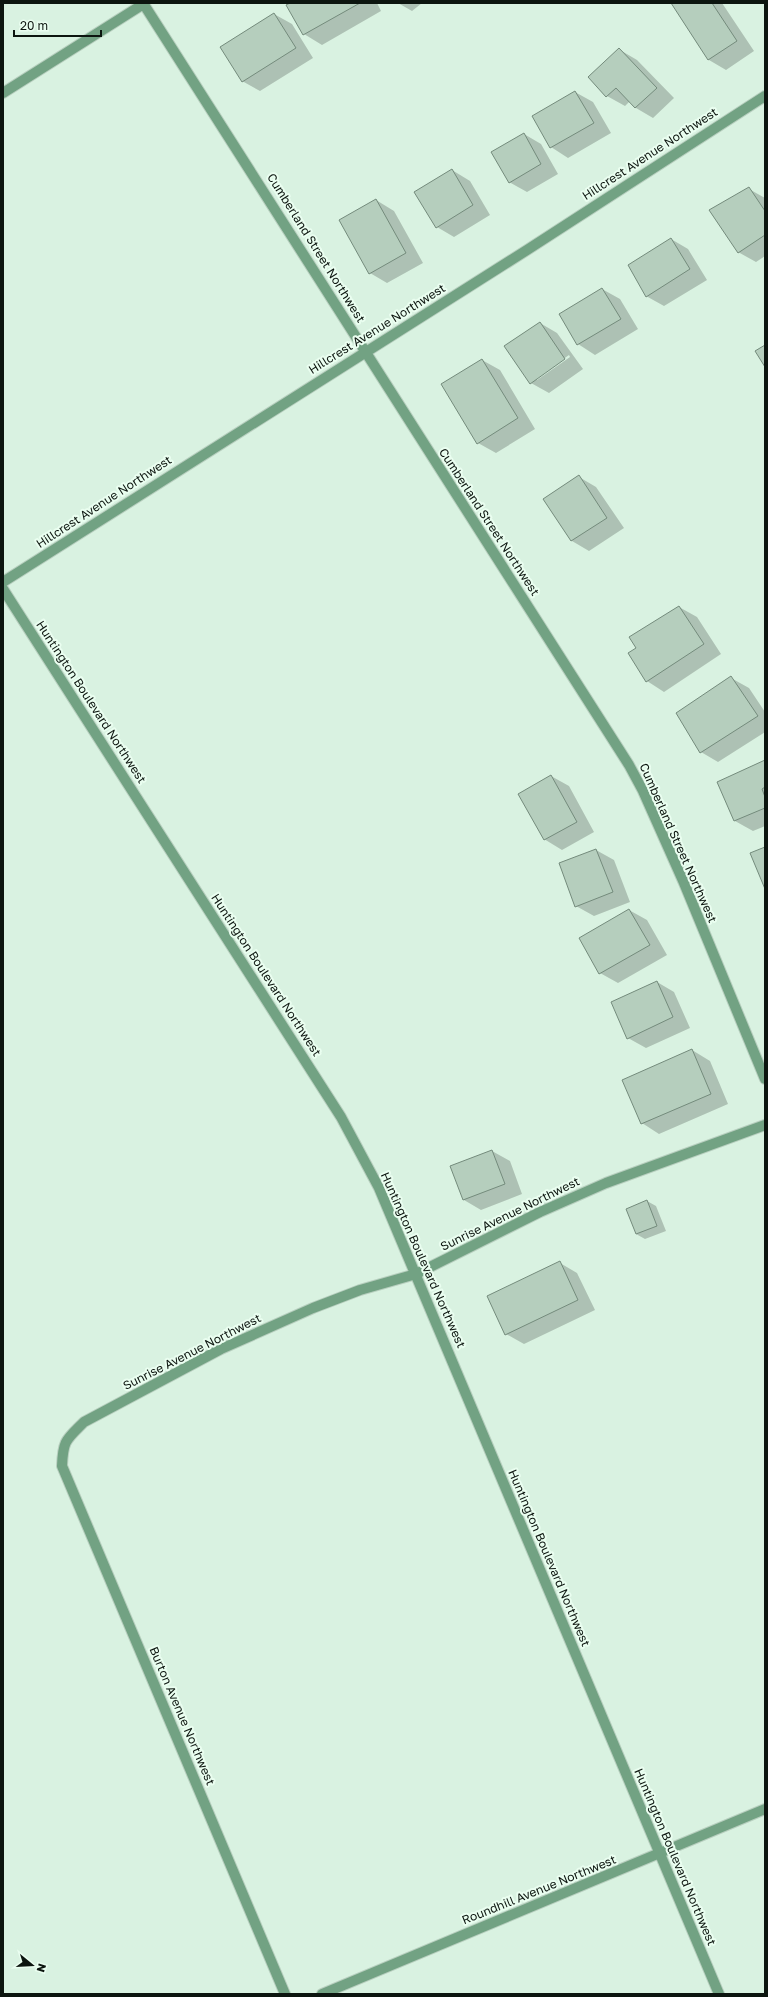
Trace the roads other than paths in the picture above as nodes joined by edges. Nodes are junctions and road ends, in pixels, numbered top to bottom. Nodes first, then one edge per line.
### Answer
1 (144, 3) edge
2 (3, 93) edge
3 (765, 96) edge
4 (365, 352) junction
5 (3, 582) edge
6 (3, 589) edge
7 (765, 1079) edge
8 (765, 1125) edge
9 (416, 1274) junction
10 (63, 1447) joint
11 (765, 1809) edge
12 (659, 1854) junction
13 (285, 1994) edge
14 (322, 1994) edge
15 (719, 1994) edge

1 - 2 street
1 - 4 street, Cumberland Street Northwest
3 - 4 street, Hillcrest Avenue Northwest
4 - 5 street, Hillcrest Avenue Northwest
4 - 7 street, Cumberland Street Northwest
6 - 9 street, Huntington Boulevard Northwest
8 - 9 street, Sunrise Avenue Northwest
9 - 10 street, Sunrise Avenue Northwest
9 - 12 street, Huntington Boulevard Northwest
10 - 13 street, Burton Avenue Northwest
11 - 12 street, Roundhill Avenue Northwest
12 - 14 street, Roundhill Avenue Northwest
12 - 15 street, Huntington Boulevard Northwest

